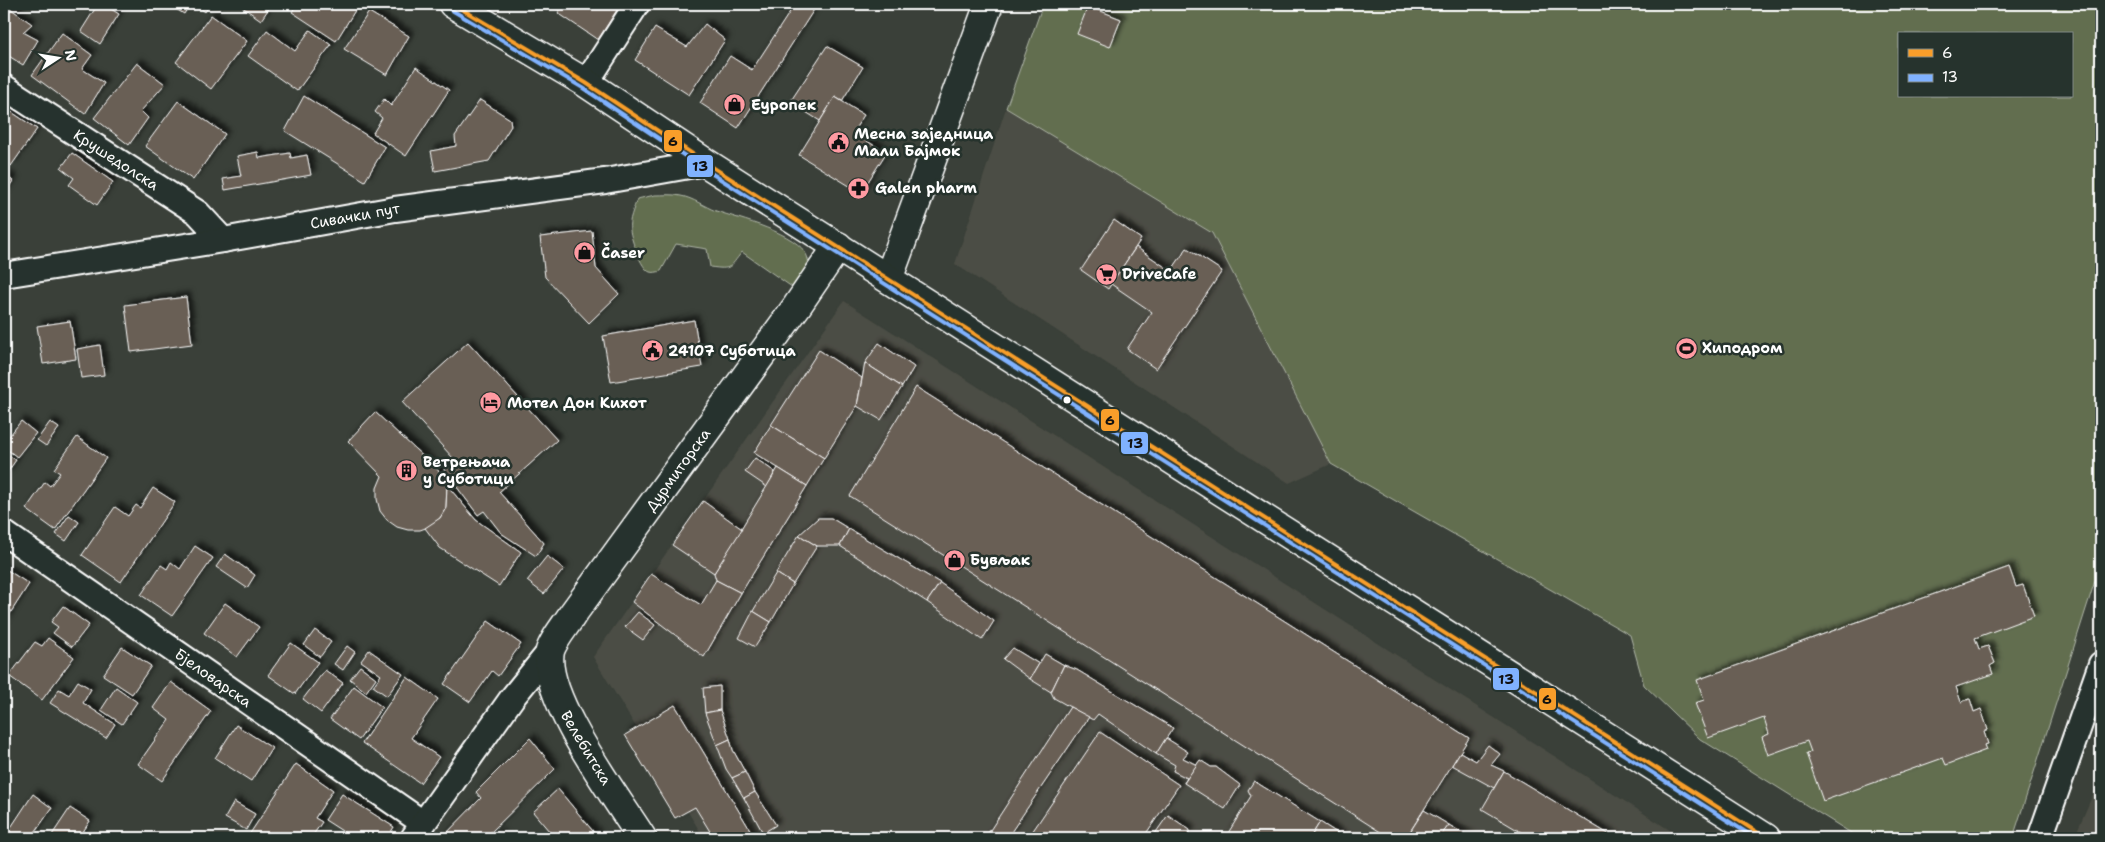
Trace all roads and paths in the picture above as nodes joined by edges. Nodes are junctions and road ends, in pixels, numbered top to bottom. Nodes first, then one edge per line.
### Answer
1 (453, 4) edge
2 (637, 4) edge
3 (989, 4) edge
4 (586, 83) junction
5 (4, 87) edge
6 (706, 163) junction
7 (223, 240) junction
8 (838, 246) junction
9 (4, 275) edge
10 (889, 277) junction
11 (4, 533) edge
12 (550, 650) junction
13 (2101, 664) edge
14 (516, 693) junction
15 (556, 695) junction
16 (418, 831) edge
17 (642, 838) edge
18 (1766, 838) edge
19 (2040, 838) edge

1 - 4 main road
2 - 4 street
3 - 10 main road
4 - 6 main road
5 - 7 street, Крушедолска
6 - 7 street, Сивачки пут
6 - 8 main road
7 - 9 street, Сивачки пут
8 - 10 main road
8 - 12 main road, Дурмиторска
10 - 18 main road
11 - 16 street, Бјеловарска
12 - 14 street, Дурмиторска
12 - 15 main road, Велебитска
13 - 19 street
14 - 15 street
14 - 16 street, Дурмиторска
15 - 17 main road, Велебитска

